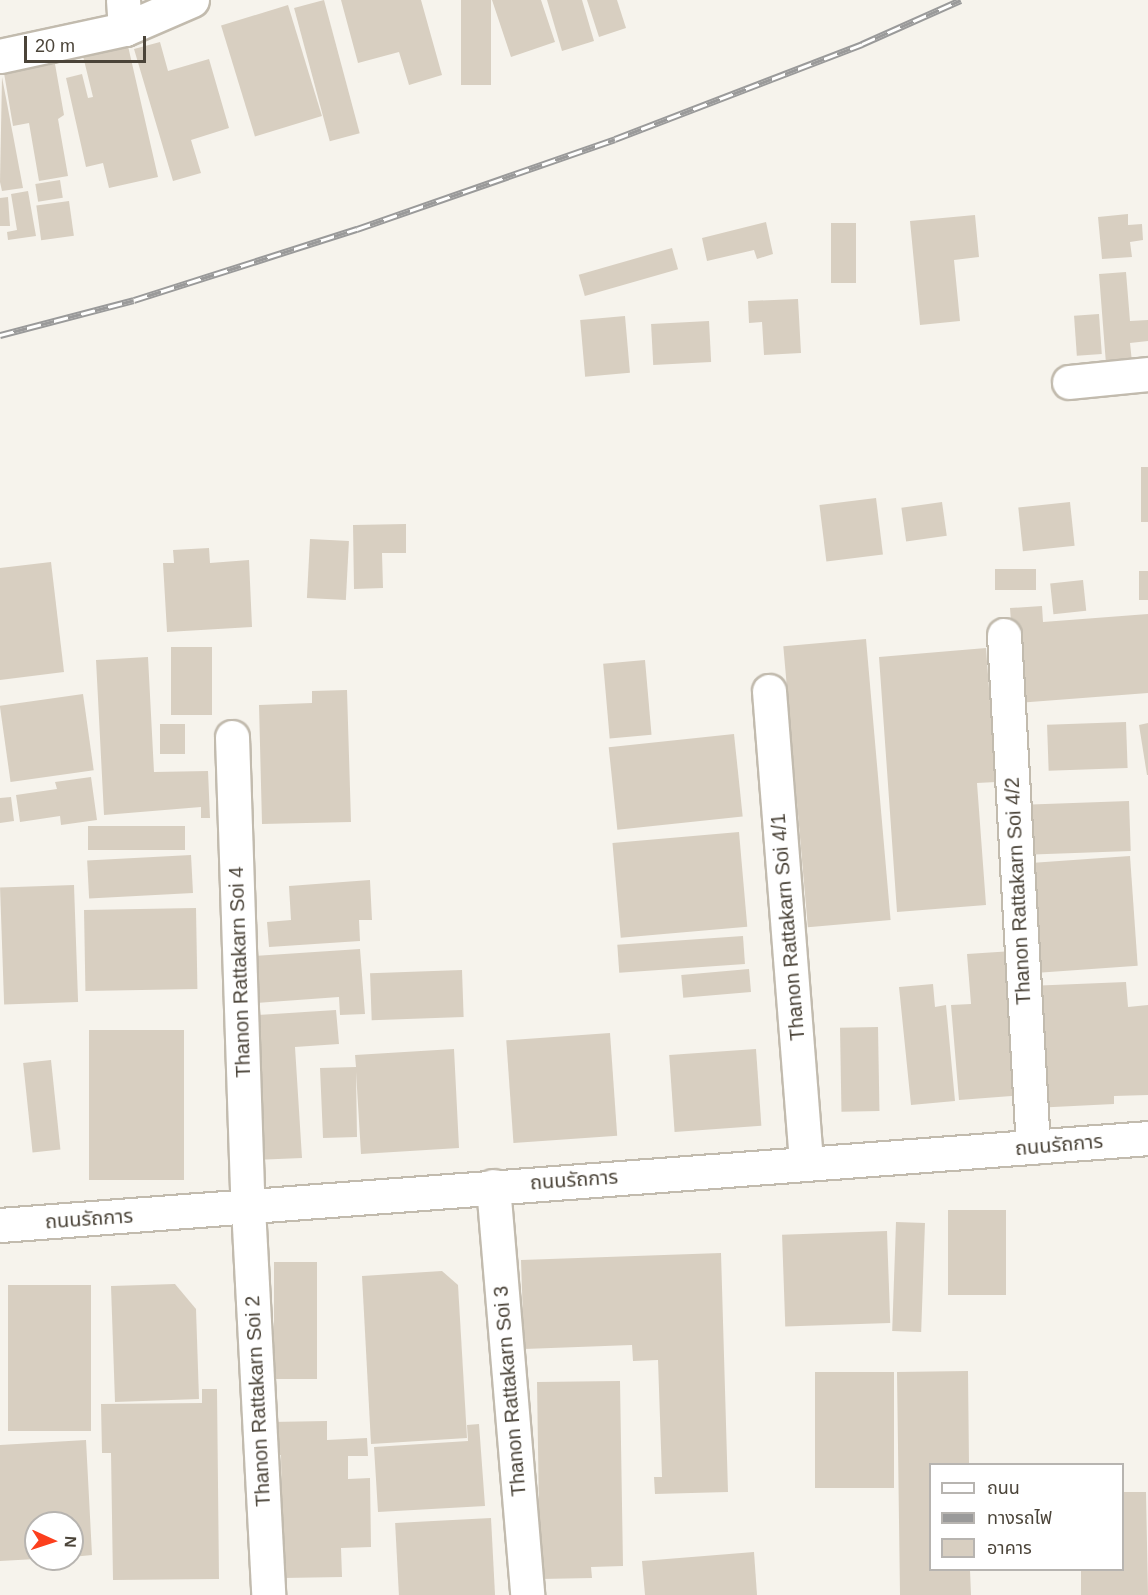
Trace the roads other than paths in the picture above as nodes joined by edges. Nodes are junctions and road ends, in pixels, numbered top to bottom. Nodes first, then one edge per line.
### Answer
1 (192, 0) edge
2 (124, 15) edge
3 (0, 56) edge
4 (1148, 374) edge
5 (1069, 382) dead end
6 (1004, 635) dead end
7 (769, 691) dead end
8 (232, 737) dead end
9 (1148, 1138) edge
10 (1033, 1147) junction
11 (806, 1163) junction
12 (493, 1186) junction
13 (248, 1207) junction
14 (0, 1226) edge
15 (268, 1595) edge
16 (526, 1595) edge

1 - 2 street
2 - 3 street
4 - 5 street
6 - 10 street, Thanon Rattakarn Soi 4/2
7 - 11 street, Thanon Rattakarn Soi 4/1
8 - 13 street, Thanon Rattakarn Soi 4
9 - 10 street, ถนนรัถการ
10 - 11 street, ถนนรัถการ
11 - 12 street, ถนนรัถการ
12 - 13 street, ถนนรัถการ
12 - 16 street, Thanon Rattakarn Soi 3
13 - 14 street, ถนนรัถการ
13 - 15 street, Thanon Rattakarn Soi 2

